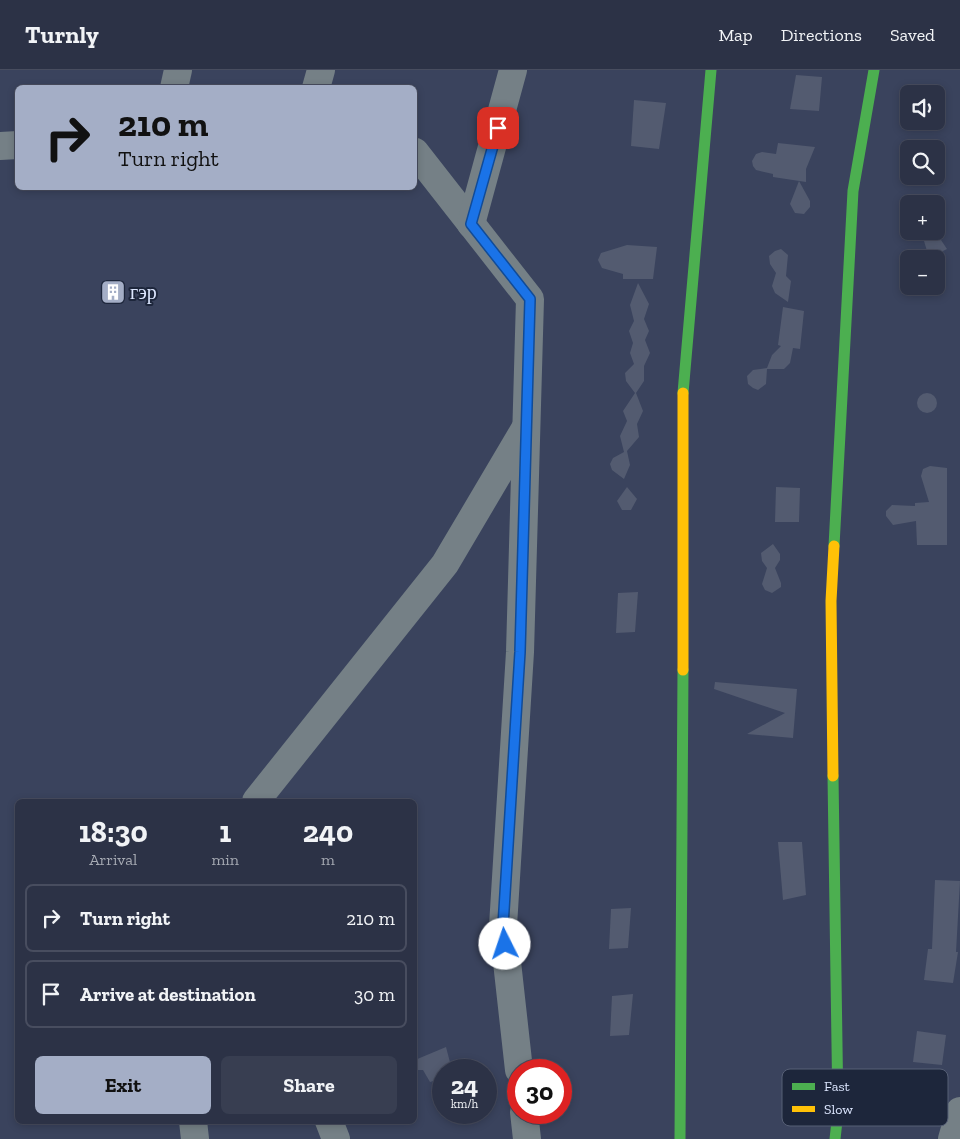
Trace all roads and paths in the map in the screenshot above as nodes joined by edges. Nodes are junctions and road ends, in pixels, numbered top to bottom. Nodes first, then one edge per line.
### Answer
1 (178, 70) edge
2 (321, 70) edge
3 (513, 70) edge
4 (711, 70) edge
5 (874, 70) edge
6 (175, 85) edge
7 (317, 85) edge
8 (0, 146) edge
9 (15, 146) edge
10 (417, 155) edge
11 (471, 224) junction
12 (526, 426) junction
13 (258, 799) edge
14 (518, 1059) edge
15 (837, 1069) edge
16 (960, 1112) edge
17 (193, 1124) edge
18 (330, 1124) edge
19 (525, 1124) edge
20 (836, 1126) edge
21 (195, 1139) edge
22 (336, 1139) edge
23 (527, 1139) edge
24 (680, 1139) edge
25 (835, 1139) edge
26 (952, 1139) edge

1 - 6 street
2 - 7 street
3 - 11 street
4 - 24 street
5 - 15 street
8 - 9 street
10 - 11 street
11 - 12 street
12 - 13 street
12 - 14 street
16 - 26 street
17 - 21 street
18 - 22 street
19 - 23 street
20 - 25 street

